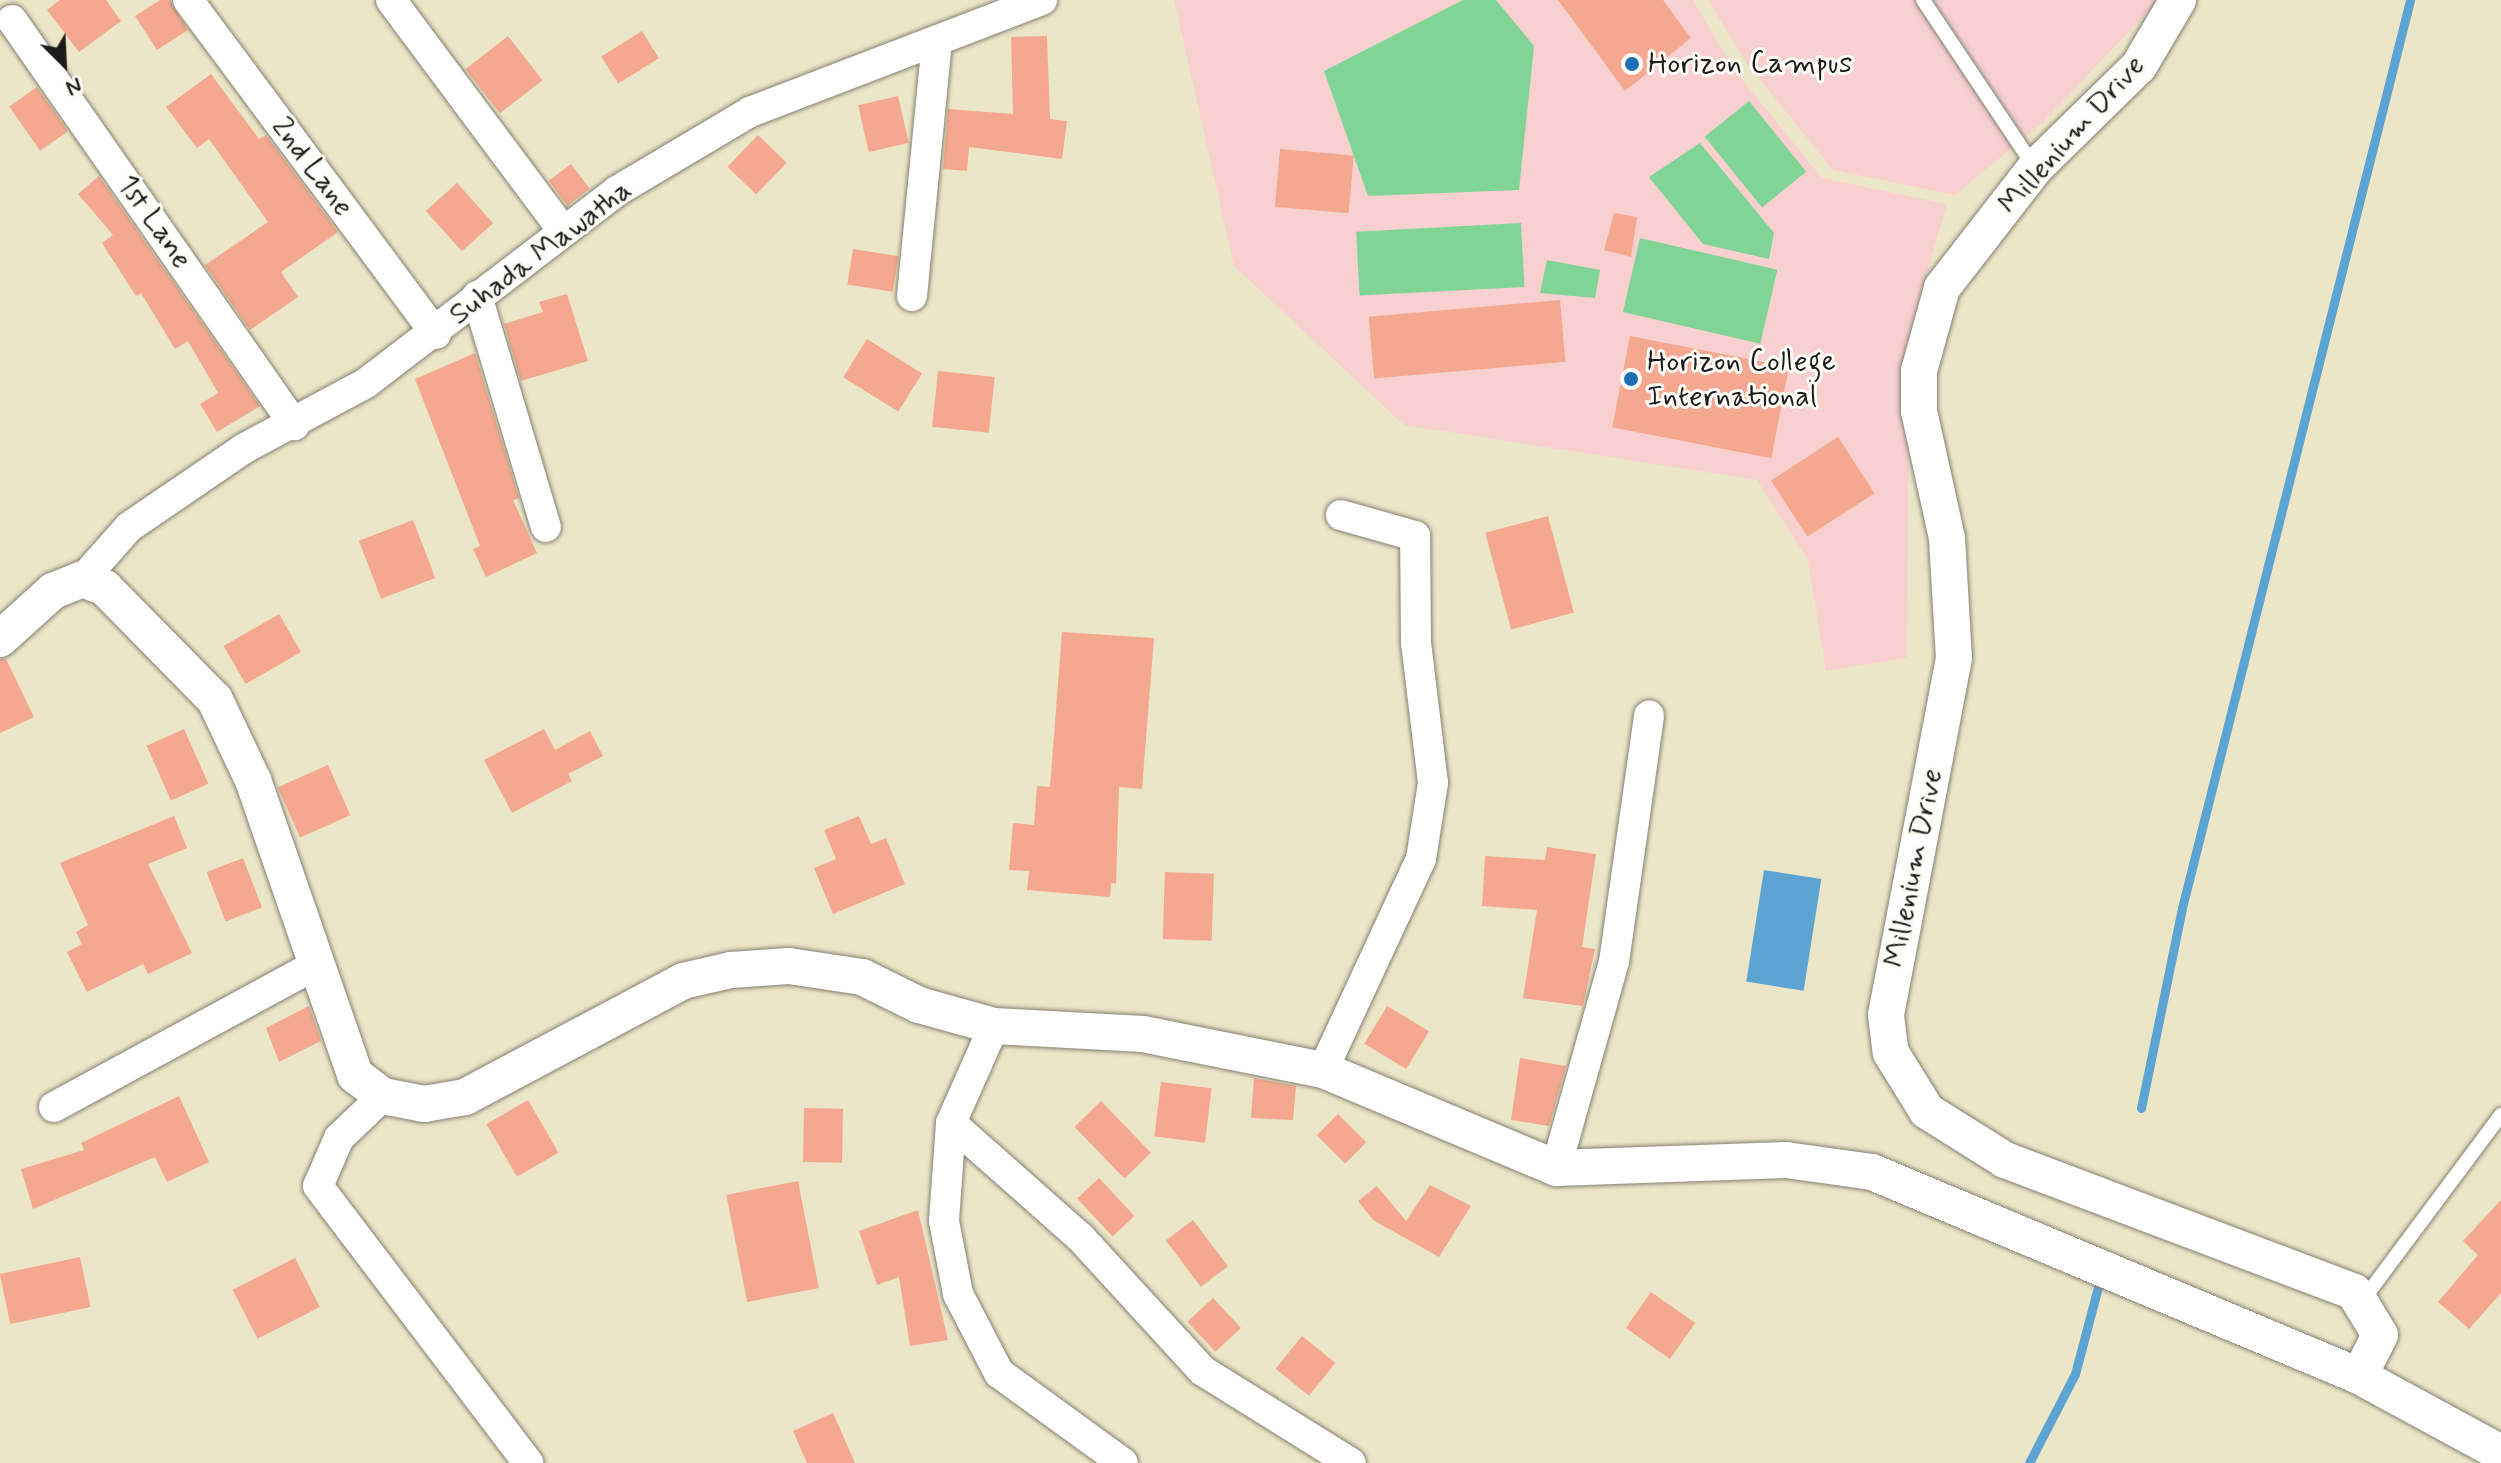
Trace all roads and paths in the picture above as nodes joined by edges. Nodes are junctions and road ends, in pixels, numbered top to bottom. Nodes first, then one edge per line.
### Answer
1 (188, 0) edge
2 (391, 0) edge
3 (1923, 0) edge
4 (2178, 0) edge
5 (1022, 4) edge
6 (12, 20) dead end
7 (937, 41) junction
8 (2035, 168) junction
9 (562, 229) junction
10 (477, 296) junction
11 (912, 296) dead end
12 (436, 334) junction
13 (295, 425) junction
14 (1341, 515) dead end
15 (546, 527) dead end
16 (83, 579) junction
17 (0, 639) edge
18 (1649, 715) dead end
19 (317, 964) junction
20 (994, 1026) junction
21 (1323, 1070) junction
22 (383, 1096) junction
23 (54, 1107) dead end
24 (2501, 1115) edge
25 (951, 1123) junction
26 (1556, 1168) junction
27 (2363, 1300) junction
28 (2359, 1376) junction
29 (2501, 1453) edge
30 (528, 1463) edge
31 (1123, 1463) edge
32 (1351, 1463) edge

1 - 12 street, 2nd Lane
2 - 9 street
3 - 8 lane
4 - 8 street, Millenium Drive
5 - 7 street, Suhada Mawatha
6 - 13 street, 1st Lane
7 - 9 street, Suhada Mawatha
7 - 11 street
8 - 27 street, Millenium Drive
9 - 10 street, Suhada Mawatha
10 - 12 street, Suhada Mawatha
10 - 15 street
12 - 13 street, Suhada Mawatha
13 - 16 street, Suhada Mawatha
14 - 21 street
16 - 17 street
16 - 19 street
18 - 26 street
19 - 22 street
19 - 23 street
20 - 21 street
20 - 22 street
20 - 25 street
21 - 26 street
22 - 30 street
24 - 27 lane
25 - 31 street
25 - 32 street
26 - 28 street
27 - 28 street
28 - 29 street

